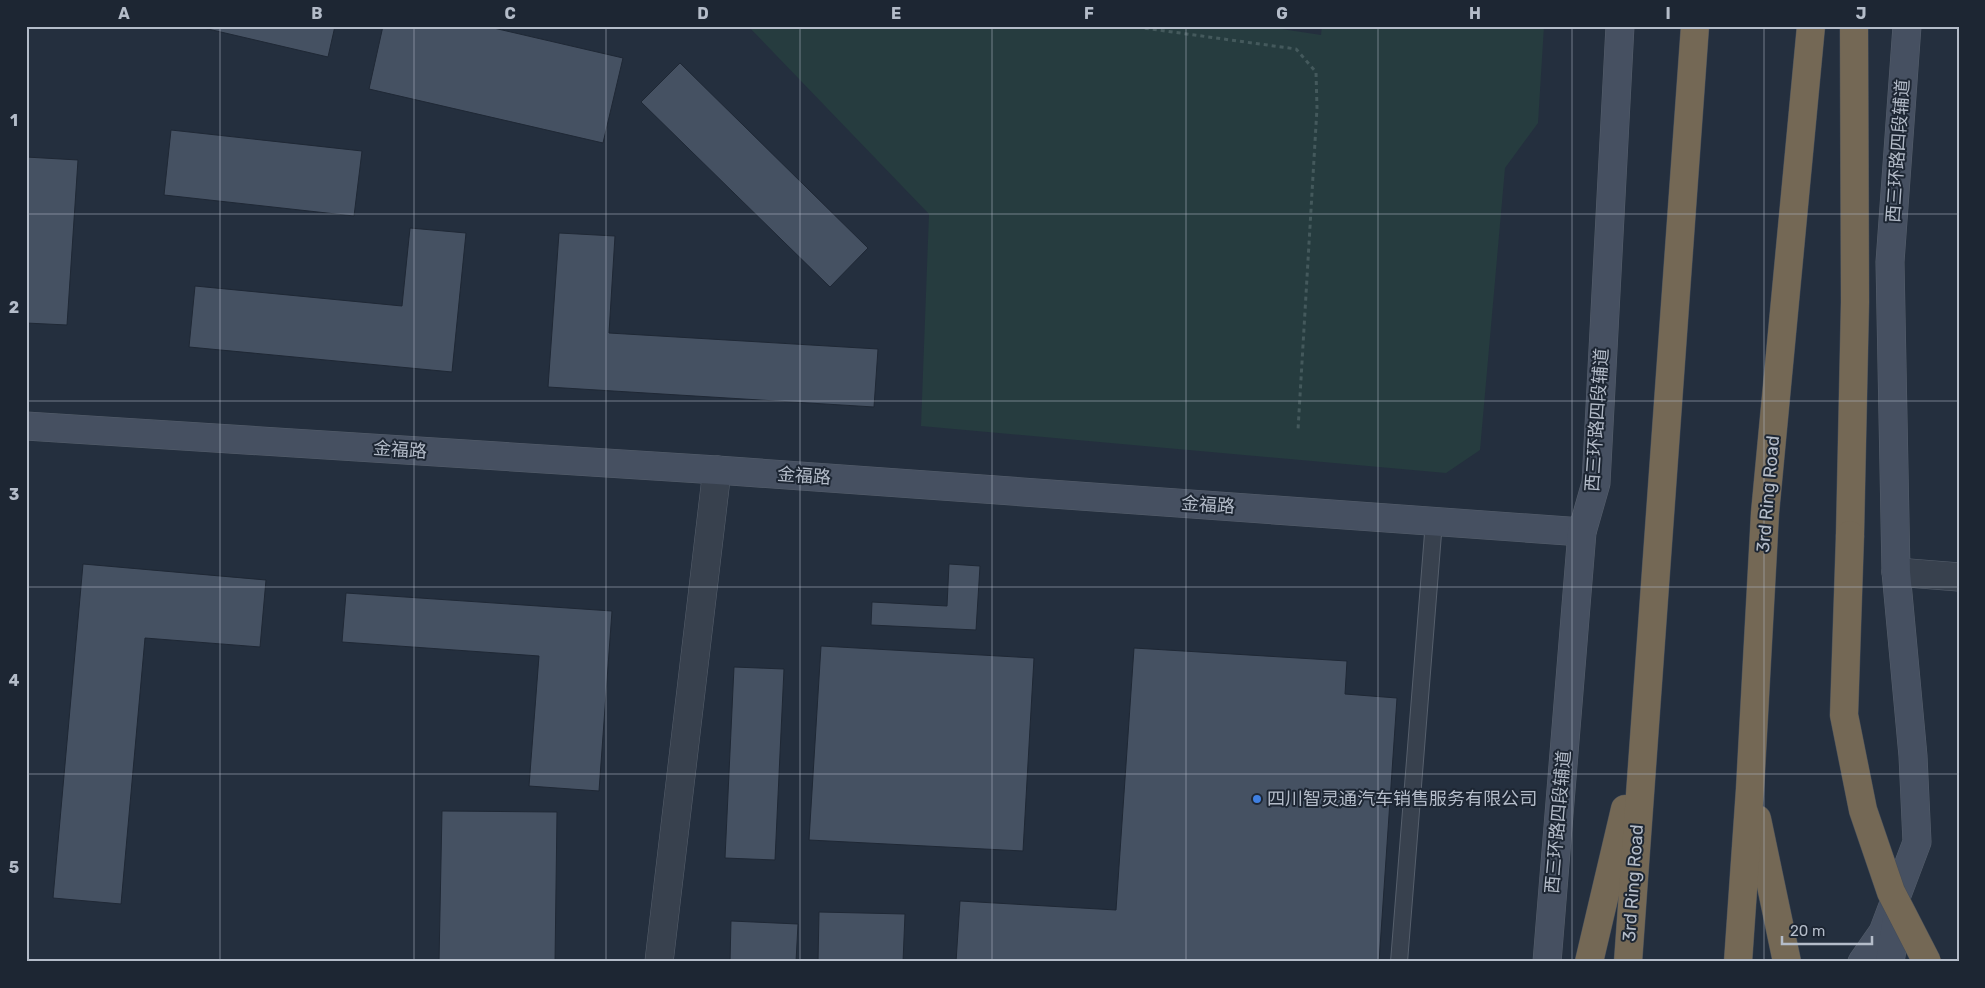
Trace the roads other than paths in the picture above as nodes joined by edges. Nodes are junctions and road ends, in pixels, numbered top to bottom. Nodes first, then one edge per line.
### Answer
1 (1620, 26) edge
2 (1695, 26) edge
3 (1811, 26) edge
4 (1854, 26) edge
5 (1907, 26) edge
6 (26, 426) edge
7 (716, 470) junction
8 (1434, 521) junction
9 (1582, 532) junction
10 (1896, 572) junction
11 (1959, 577) edge
12 (1643, 734) junction
13 (1750, 790) junction
14 (1906, 873) junction
15 (660, 962) edge
16 (1399, 962) edge
17 (1547, 962) edge
18 (1589, 962) edge
19 (1628, 962) edge
20 (1738, 962) edge
21 (1787, 962) edge
22 (1862, 962) edge
23 (1890, 962) edge
24 (1927, 962) edge

1 - 9 main road, 西三环路四段辅道
2 - 12 highway, 3rd Ring Road
3 - 13 highway, 3rd Ring Road
4 - 24 highway, bridge
5 - 10 main road, 西三环路四段辅道
6 - 7 main road, 金福路
7 - 8 main road, 金福路
7 - 15 street
8 - 9 main road, 金福路
8 - 16 lane
9 - 17 main road, 西三环路四段辅道
10 - 11 street
10 - 14 main road, 西三环路四段辅道
12 - 18 highway
12 - 19 highway, 3rd Ring Road
13 - 20 highway, 3rd Ring Road
13 - 21 highway
14 - 22 main road, 西三环路四段辅道
14 - 23 main road, 西三环路四段辅道

